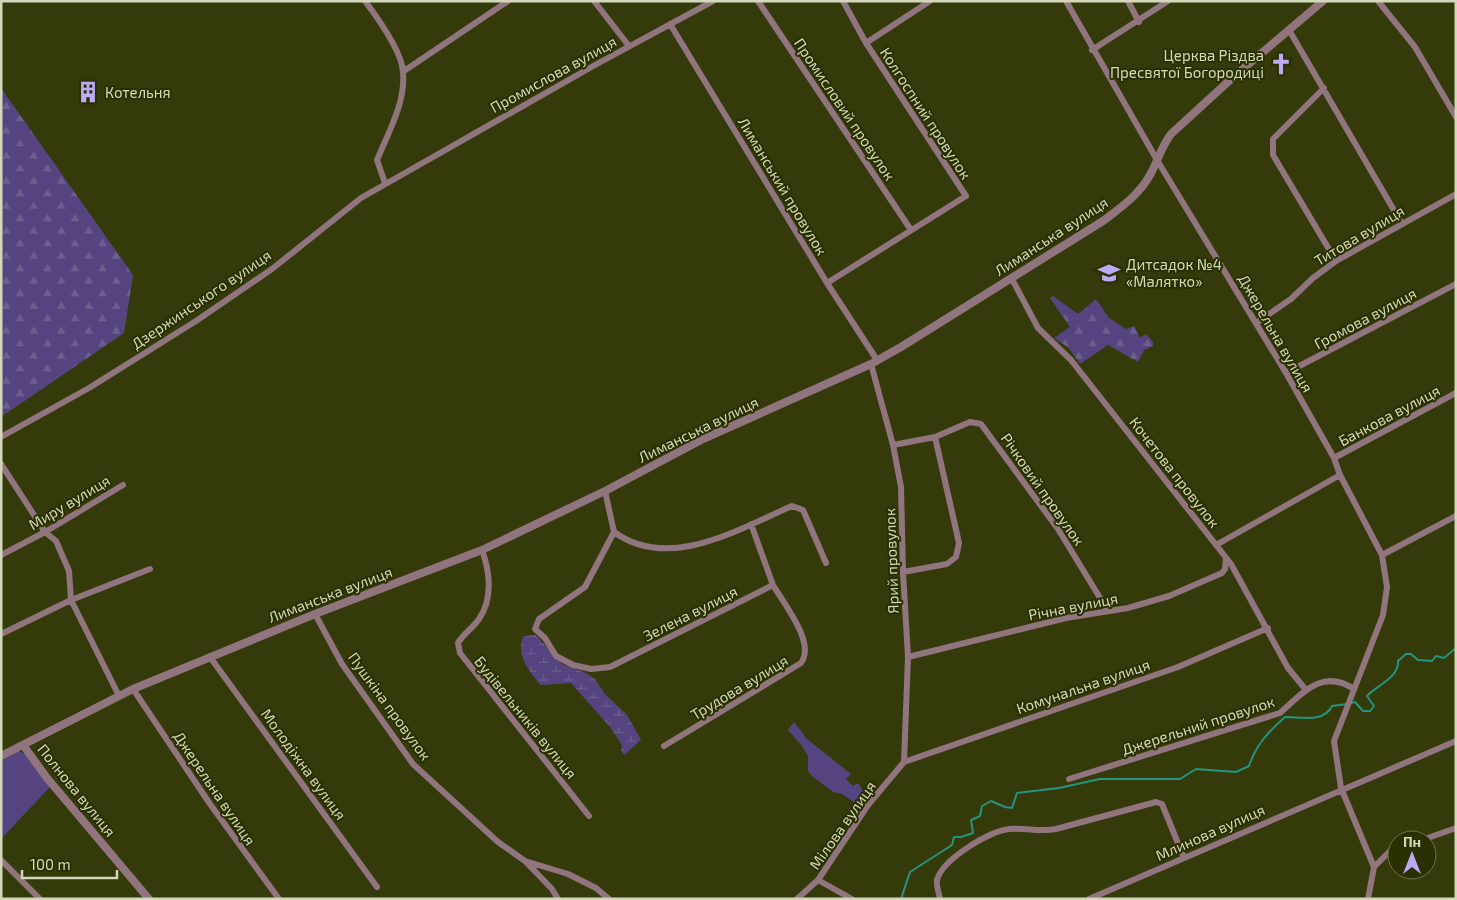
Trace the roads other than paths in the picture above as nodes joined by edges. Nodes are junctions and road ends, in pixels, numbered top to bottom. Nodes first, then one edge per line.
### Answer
1 (365, 1) edge
2 (508, 1) edge
3 (594, 1) edge
4 (713, 1) edge
5 (758, 1) edge
6 (843, 1) edge
7 (930, 1) edge
8 (1066, 1) edge
9 (1128, 1) edge
10 (1168, 1) edge
11 (1323, 1) edge
12 (1378, 1) edge
13 (1139, 22) junction
14 (670, 24) junction
15 (1289, 30) junction
16 (866, 43) junction
17 (629, 46) junction
18 (1092, 50) junction
19 (404, 71) junction
20 (1324, 88) junction
21 (1456, 117) edge
22 (1157, 160) junction
23 (406, 171) joint
24 (385, 183) junction
25 (1456, 194) edge
26 (1402, 224) junction
27 (911, 230) junction
28 (1336, 261) junction
29 (1012, 280) junction
30 (827, 283) junction
31 (1456, 284) edge
32 (1256, 323) junction
33 (874, 362) junction
34 (1286, 373) junction
35 (1456, 393) edge
36 (1, 437) edge
37 (935, 437) junction
38 (893, 445) junction
39 (1334, 458) junction
40 (1, 464) edge
41 (1340, 475) junction
42 (123, 485) dead end
43 (605, 491) junction
44 (1456, 516) edge
45 (751, 524) junction
46 (44, 532) junction
47 (614, 532) junction
48 (1216, 544) junction
49 (482, 550) junction
50 (1, 555) edge
51 (1382, 556) junction
52 (1226, 558) junction
53 (826, 563) dead end
54 (150, 570) dead end
55 (902, 572) junction
56 (773, 585) junction
57 (71, 600) junction
58 (1108, 611) junction
59 (315, 614) junction
60 (1268, 628) junction
61 (1, 634) edge
62 (210, 657) junction
63 (908, 657) junction
64 (133, 689) junction
65 (1306, 690) junction
66 (1353, 692) junction
67 (119, 696) junction
68 (1456, 741) edge
69 (23, 745) junction
70 (664, 746) dead end
71 (1, 756) edge
72 (904, 762) junction
73 (1069, 779) dead end
74 (1341, 788) junction
75 (589, 816) dead end
76 (1456, 828) edge
77 (1437, 835) edge
78 (1387, 854) edge
79 (1184, 858) junction
80 (1, 860) edge
81 (525, 861) junction
82 (1374, 867) junction
83 (818, 880) junction
84 (377, 887) dead end
85 (40, 899) edge
86 (149, 899) edge
87 (279, 899) edge
88 (558, 899) edge
89 (609, 899) edge
90 (797, 899) edge
91 (852, 899) edge
92 (940, 899) edge
93 (1089, 899) edge
94 (1368, 899) edge

1 - 19 street
2 - 19 street
3 - 17 street
4 - 14 street, Промислова вулиця
5 - 27 street, Промисловий провулок
6 - 16 street, Колгоспний провулок
7 - 16 street, Колгоспний провулок
8 - 18 street, Джерельна вулиця
9 - 13 street
10 - 13 street
11 - 15 street, Лиманська вулиця
12 - 21 street
13 - 18 street
14 - 17 street, Промислова вулиця
14 - 30 street, Лиманський провулок
15 - 20 street
15 - 22 street, Лиманська вулиця
16 - 27 street, Колгоспний провулок
17 - 23 street, Промислова вулиця
18 - 22 street, Джерельна вулиця
19 - 24 street
20 - 26 street
20 - 28 street
22 - 29 street, Лиманська вулиця
22 - 32 street, Джерельна вулиця
23 - 24 street, Дзержинського вулиця
24 - 36 street, Дзержинського вулиця
25 - 26 street, Титова вулиця
26 - 28 street, Титова вулиця
27 - 30 street
28 - 32 street, Титова вулиця
29 - 33 street, Лиманська вулиця
29 - 48 street, Кочетова провулок
30 - 33 street, Лиманський провулок
31 - 34 street, Громова вулиця
32 - 34 street, Джерельна вулиця
33 - 38 street, Ярий провулок
33 - 43 street, Лиманська вулиця
34 - 39 street, Джерельна вулиця
35 - 39 street, Банкова вулиця
37 - 38 street, Річковий провулок
37 - 55 street
37 - 58 street, Річковий провулок
38 - 55 street, Ярий провулок
39 - 41 street, Джерельна вулиця
40 - 46 street
41 - 48 street
41 - 51 street, Джерельна вулиця
42 - 46 street, Миру вулиця
43 - 47 street
43 - 49 street, Лиманська вулиця
44 - 51 street
45 - 47 street
45 - 53 street
45 - 56 street
46 - 50 street, Миру вулиця
46 - 57 street
47 - 56 street, Зелена вулиця
48 - 52 street, Кочетова провулок
49 - 59 street, Лиманська вулиця
49 - 75 street, Будівельників вулиця
51 - 66 street, Джерельна вулиця
52 - 58 street, Річна вулиця
52 - 60 street, Кочетова провулок
54 - 57 street
55 - 63 street, Ярий провулок
56 - 70 street, Трудова вулиця
57 - 61 street
57 - 67 street
58 - 63 street, Річна вулиця
59 - 62 street, Лиманська вулиця
59 - 81 street, Пушкіна провулок
60 - 65 street, Кочетова провулок
60 - 72 street, Комунальна вулиця
62 - 64 street, Лиманська вулиця
62 - 84 street, Молодіжна вулиця
63 - 72 street, Ярий провулок
64 - 67 street, Лиманська вулиця
64 - 87 street, Джерельна вулиця
65 - 66 street, Джерельний провулок
65 - 73 street, Джерельний провулок
66 - 74 street, Джерельна вулиця
67 - 69 street, Лиманська вулиця
68 - 74 street, Млинова вулиця
69 - 71 street, Лиманська вулиця
69 - 86 street, Полнова вулиця
72 - 83 street, Мілова вулиця
74 - 79 street, Млинова вулиця
74 - 82 street, Джерельна вулиця
76 - 77 street
78 - 82 street
79 - 92 street
79 - 93 street, Млинова вулиця
80 - 85 street
81 - 88 street, Пушкіна провулок
81 - 89 street, Пушкіна провулок
82 - 94 street
83 - 90 street, Мілова вулиця
83 - 91 street

